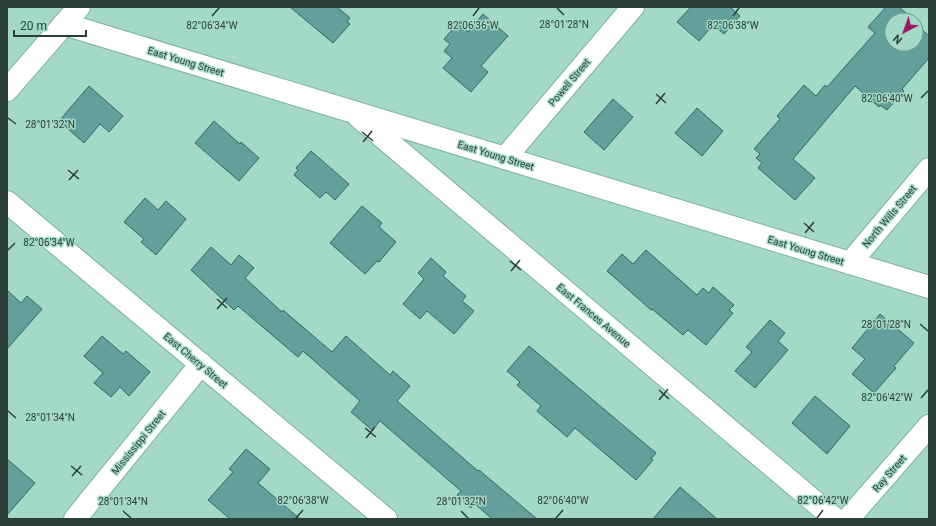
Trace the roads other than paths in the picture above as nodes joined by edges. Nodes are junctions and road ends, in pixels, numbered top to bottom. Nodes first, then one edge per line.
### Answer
1 (79, 7) edge
2 (633, 7) edge
3 (64, 24) junction
4 (7, 90) edge
5 (352, 112) junction
6 (505, 158) junction
7 (929, 169) edge
8 (7, 202) edge
9 (850, 263) junction
10 (929, 287) edge
11 (201, 364) junction
12 (929, 426) edge
13 (74, 519) edge
14 (386, 519) edge
15 (836, 519) edge
16 (848, 519) edge

1 - 3 street
2 - 6 street, Powell Street
3 - 4 street
3 - 5 street, East Young Street
5 - 6 street, East Young Street
5 - 15 street, East Frances Avenue
6 - 9 street, East Young Street
7 - 9 street, North Wills Street
8 - 11 street, East Cherry Street
9 - 10 street, East Young Street
11 - 13 street, Mississippi Street
11 - 14 street, East Cherry Street
12 - 16 street, Ray Street

